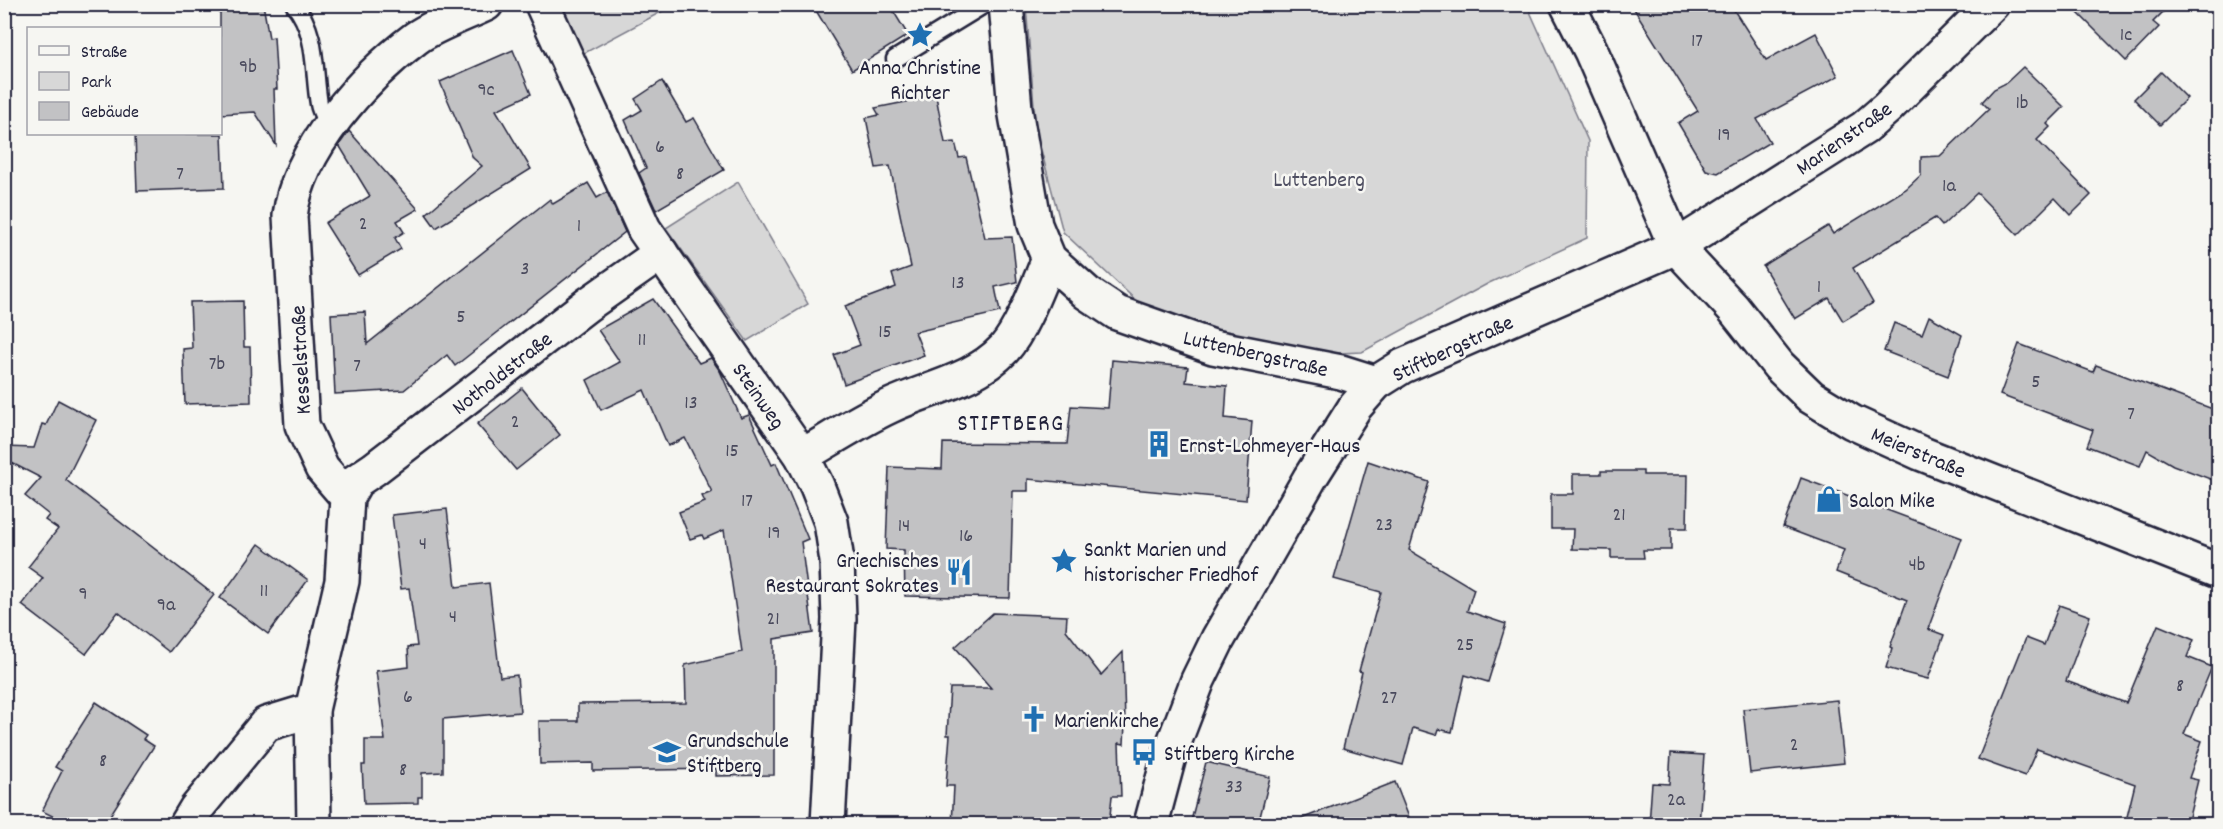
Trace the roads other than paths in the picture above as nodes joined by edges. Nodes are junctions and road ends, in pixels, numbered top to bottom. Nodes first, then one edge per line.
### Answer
1 (294, 4) edge
2 (486, 4) edge
3 (542, 4) edge
4 (985, 4) edge
5 (1006, 4) edge
6 (1567, 4) edge
7 (1992, 4) edge
8 (895, 59) dead end
9 (328, 126) junction
10 (1676, 247) junction
11 (661, 253) junction
12 (1049, 259) junction
13 (1376, 383) junction
14 (814, 449) junction
15 (347, 496) junction
16 (2218, 571) edge
17 (312, 710) junction
18 (187, 825) edge
19 (314, 825) edge
20 (828, 825) edge
21 (1151, 825) edge

1 - 9 lane
2 - 9 street, Kesselstraße
3 - 11 street, Steinweg
4 - 8 lane
5 - 12 street, Luttenbergstraße
6 - 10 street
7 - 10 street, Marienstraße
9 - 15 street, Kesselstraße
10 - 13 street, Stiftbergstraße
10 - 16 street, Meierstraße
11 - 14 street, Steinweg
11 - 15 street, Notholdstraße
12 - 13 street, Luttenbergstraße
12 - 14 street
13 - 21 street, Stiftbergstraße
14 - 20 street, Steinweg
15 - 17 street
17 - 18 street
17 - 19 street

